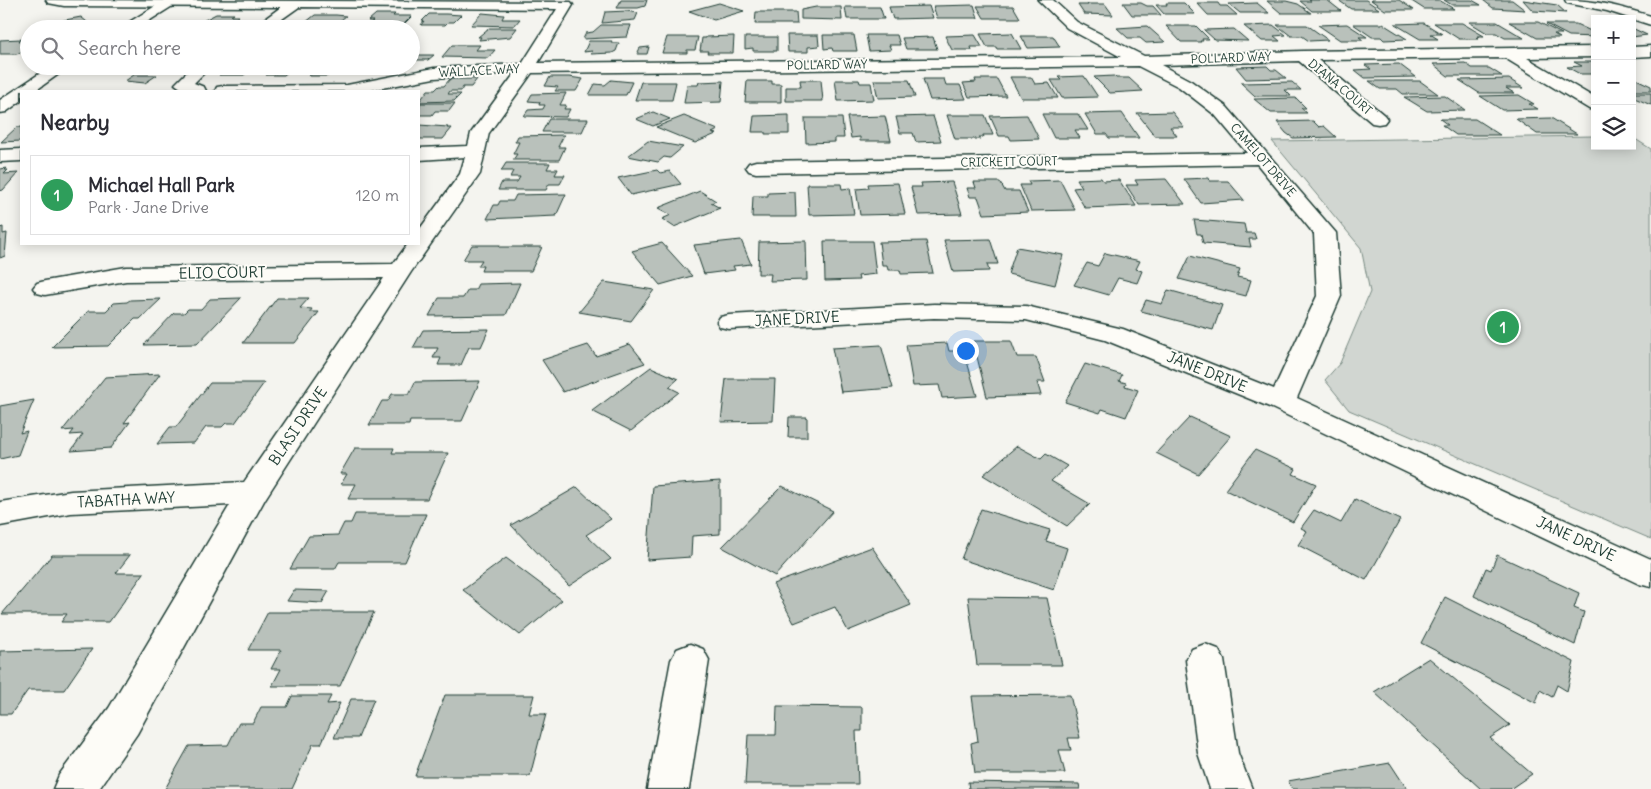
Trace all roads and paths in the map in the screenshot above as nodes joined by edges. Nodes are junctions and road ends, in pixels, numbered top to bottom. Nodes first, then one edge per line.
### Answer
1 (53, 0) edge
2 (1045, 0) edge
3 (1572, 0) edge
4 (173, 1) edge
5 (294, 4) junction
6 (140, 20) edge
7 (271, 20) edge
8 (1651, 20) edge
9 (1651, 51) edge
10 (1591, 52) edge
11 (1636, 52) edge
12 (1508, 53) junction
13 (1303, 56) junction
14 (1141, 61) junction
15 (527, 68) junction
16 (48, 75) edge
17 (193, 75) edge
18 (26, 90) edge
19 (196, 90) edge
20 (347, 90) edge
21 (20, 94) edge
22 (1591, 102) edge
23 (0, 108) edge
24 (1378, 119) dead end
25 (474, 152) junction
26 (420, 154) edge
27 (20, 155) edge
28 (0, 156) edge
29 (1262, 158) junction
30 (756, 167) dead end
31 (420, 243) edge
32 (419, 245) edge
33 (400, 271) junction
34 (44, 288) dead end
35 (729, 322) dead end
36 (1282, 402) junction
37 (253, 493) junction
38 (0, 514) edge
39 (1651, 574) edge
40 (690, 660) dead end
41 (1205, 660) dead end
42 (74, 789) edge
43 (668, 789) edge
44 (1230, 789) edge

1 - 4 street
2 - 14 street, CAMELOT DRIVE
3 - 8 street
4 - 5 street
4 - 6 street
5 - 7 street
5 - 15 street
9 - 11 street
10 - 12 street, POLLARD WAY
12 - 13 street, POLLARD WAY
12 - 22 street
13 - 14 street, POLLARD WAY
13 - 24 street, DIANA COURT
14 - 15 street, POLLARD WAY
14 - 29 street, CAMELOT DRIVE
15 - 20 street, WALLACE WAY
15 - 25 street, BLASI DRIVE
16 - 18 street
17 - 19 street
21 - 23 street
25 - 26 street
25 - 31 street, BLASI DRIVE
27 - 28 street
29 - 30 street, CRICKETT COURT
29 - 36 street, CAMELOT DRIVE
32 - 33 street, BLASI DRIVE
33 - 34 street, ELIO COURT
33 - 37 street, BLASI DRIVE
35 - 36 street, JANE DRIVE
36 - 39 street, JANE DRIVE
37 - 38 street, TABATHA WAY
37 - 42 street, BLASI DRIVE
40 - 43 street
41 - 44 street

